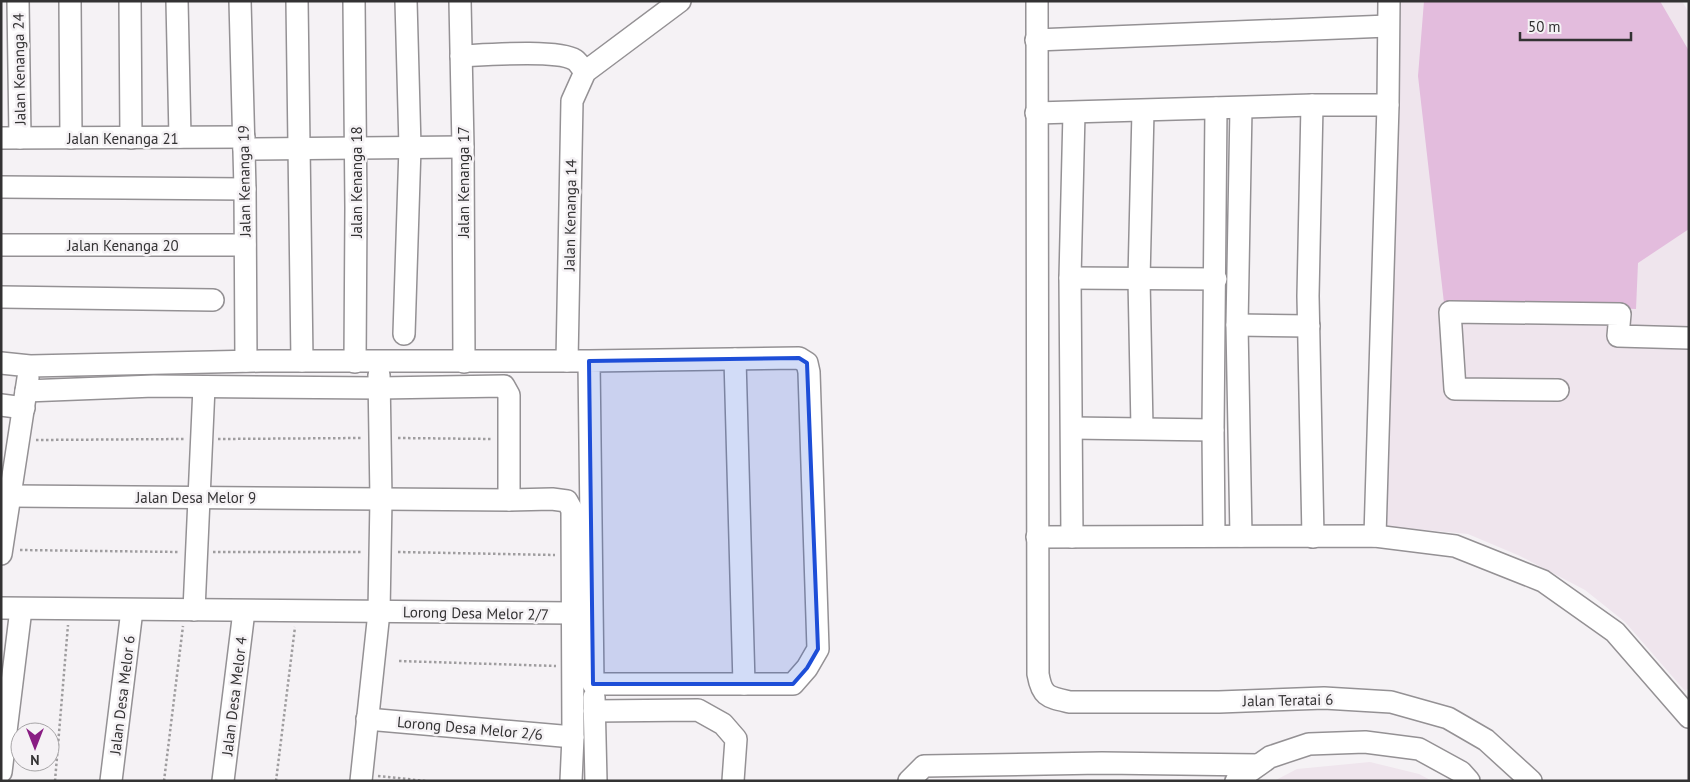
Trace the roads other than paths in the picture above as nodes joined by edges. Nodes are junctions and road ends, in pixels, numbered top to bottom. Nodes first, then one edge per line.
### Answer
1 (18, 1) edge
2 (70, 1) edge
3 (130, 1) edge
4 (177, 1) edge
5 (240, 1) edge
6 (297, 1) edge
7 (354, 1) edge
8 (406, 1) edge
9 (460, 1) edge
10 (680, 1) edge
11 (1036, 1) edge
12 (1389, 1) edge
13 (1388, 26) junction
14 (1036, 40) junction
15 (461, 56) junction
16 (585, 72) junction
17 (1312, 105) junction
18 (1388, 105) junction
19 (1216, 108) junction
20 (1241, 108) junction
21 (1143, 111) junction
22 (1036, 113) junction
23 (1074, 113) junction
24 (11, 138) edge
25 (71, 138) junction
26 (131, 138) junction
27 (180, 138) junction
28 (244, 143) junction
29 (410, 147) junction
30 (463, 147) junction
31 (299, 148) junction
32 (355, 148) junction
33 (1, 188) edge
34 (245, 189) junction
35 (1, 245) edge
36 (245, 245) junction
37 (1070, 278) junction
38 (1140, 279) junction
39 (1216, 279) junction
40 (1, 297) edge
41 (213, 300) dead end
42 (1237, 326) junction
43 (1309, 326) junction
44 (404, 334) dead end
45 (1689, 338) edge
46 (735, 359) junction
47 (246, 361) junction
48 (302, 361) junction
49 (567, 361) junction
50 (589, 361) junction
51 (355, 362) junction
52 (379, 362) junction
53 (464, 362) junction
54 (1, 363) edge
55 (30, 366) junction
56 (204, 386) junction
57 (379, 388) junction
58 (1558, 390) dead end
59 (25, 399) junction
60 (1, 405) edge
61 (1072, 428) junction
62 (1142, 428) junction
63 (1213, 430) junction
64 (8, 473) edge
65 (11, 496) junction
66 (200, 498) junction
67 (381, 499) junction
68 (509, 500) junction
69 (1214, 536) junction
70 (1241, 536) junction
71 (1313, 536) junction
72 (1375, 536) junction
73 (1038, 537) junction
74 (1072, 537) junction
75 (2, 552) edge
76 (11, 608) edge
77 (132, 610) junction
78 (190, 610) junction
79 (244, 610) junction
80 (379, 612) junction
81 (573, 614) junction
82 (593, 684) junction
83 (744, 684) junction
84 (594, 711) junction
85 (1688, 714) edge
86 (367, 719) junction
87 (573, 737) junction
88 (1258, 766) junction
89 (1, 772) edge
90 (963, 774) edge
91 (361, 777) edge
92 (111, 781) edge
93 (223, 781) edge
94 (571, 781) edge
95 (596, 781) edge
96 (733, 781) edge
97 (909, 781) edge
98 (1236, 781) edge
99 (1469, 781) edge
100 (1531, 781) edge

1 - 24 street, Jalan Kenanga 24
2 - 25 street
3 - 26 street
4 - 27 street
5 - 28 street, Jalan Kenanga 19
6 - 31 street
7 - 32 street, Jalan Kenanga 18
8 - 29 street
9 - 15 street, Jalan Kenanga 17
10 - 16 street
11 - 14 street
12 - 13 street
13 - 14 street
13 - 18 street
14 - 22 street
15 - 16 street
15 - 30 street, Jalan Kenanga 17
16 - 49 street, Jalan Kenanga 14
17 - 18 street
17 - 20 street
17 - 43 street
18 - 72 street
19 - 20 street
19 - 21 street
19 - 39 street
20 - 42 street
21 - 23 street
21 - 38 street
22 - 23 street
22 - 73 street
23 - 37 street
24 - 25 street, Jalan Kenanga 21
25 - 26 street, Jalan Kenanga 21
26 - 27 street, Jalan Kenanga 21
27 - 28 street, Jalan Kenanga 21
28 - 31 street, Jalan Kenanga 21
28 - 34 street, Jalan Kenanga 19
29 - 30 street, Jalan Kenanga 21
29 - 32 street, Jalan Kenanga 21
29 - 44 street
30 - 53 street, Jalan Kenanga 17
31 - 32 street, Jalan Kenanga 21
31 - 48 street
32 - 51 street, Jalan Kenanga 18
33 - 34 street
34 - 36 street, Jalan Kenanga 19
35 - 36 street, Jalan Kenanga 20
36 - 47 street, Jalan Kenanga 19
37 - 38 street
37 - 61 street
38 - 39 street
38 - 62 street
39 - 63 street
40 - 41 street
42 - 43 street
42 - 70 street
43 - 71 street
45 - 58 street
46 - 50 street
46 - 83 street
46 - 83 street
47 - 48 street
47 - 55 street
48 - 51 street
49 - 50 street
49 - 53 street
50 - 82 street
51 - 52 street
52 - 53 street
52 - 57 street
54 - 55 street
55 - 59 street
56 - 57 street
56 - 59 street
56 - 66 street
57 - 67 street
57 - 68 street
59 - 60 street
59 - 64 street
61 - 62 street
61 - 74 street
62 - 63 street
63 - 69 street
64 - 65 street
65 - 66 street, Jalan Desa Melor 9
65 - 75 street
66 - 67 street, Jalan Desa Melor 9
66 - 78 street
67 - 68 street, Jalan Desa Melor 9
67 - 80 street
68 - 81 street, Jalan Desa Melor 9
69 - 70 street
69 - 74 street
70 - 71 street
71 - 72 street
72 - 85 street
73 - 74 street
73 - 100 street, Jalan Teratai 6
76 - 77 street, Lorong Desa Melor 2/7
76 - 89 street
77 - 78 street, Lorong Desa Melor 2/7
77 - 92 street, Jalan Desa Melor 6
78 - 79 street, Lorong Desa Melor 2/7
79 - 80 street, Lorong Desa Melor 2/7
79 - 93 street, Jalan Desa Melor 4
80 - 81 street, Lorong Desa Melor 2/7
80 - 86 street
81 - 87 street
82 - 83 street
82 - 84 street
84 - 95 street
84 - 96 street
86 - 87 street, Lorong Desa Melor 2/6
86 - 91 street
87 - 94 street
88 - 90 street
88 - 98 street
88 - 99 street
90 - 97 street

